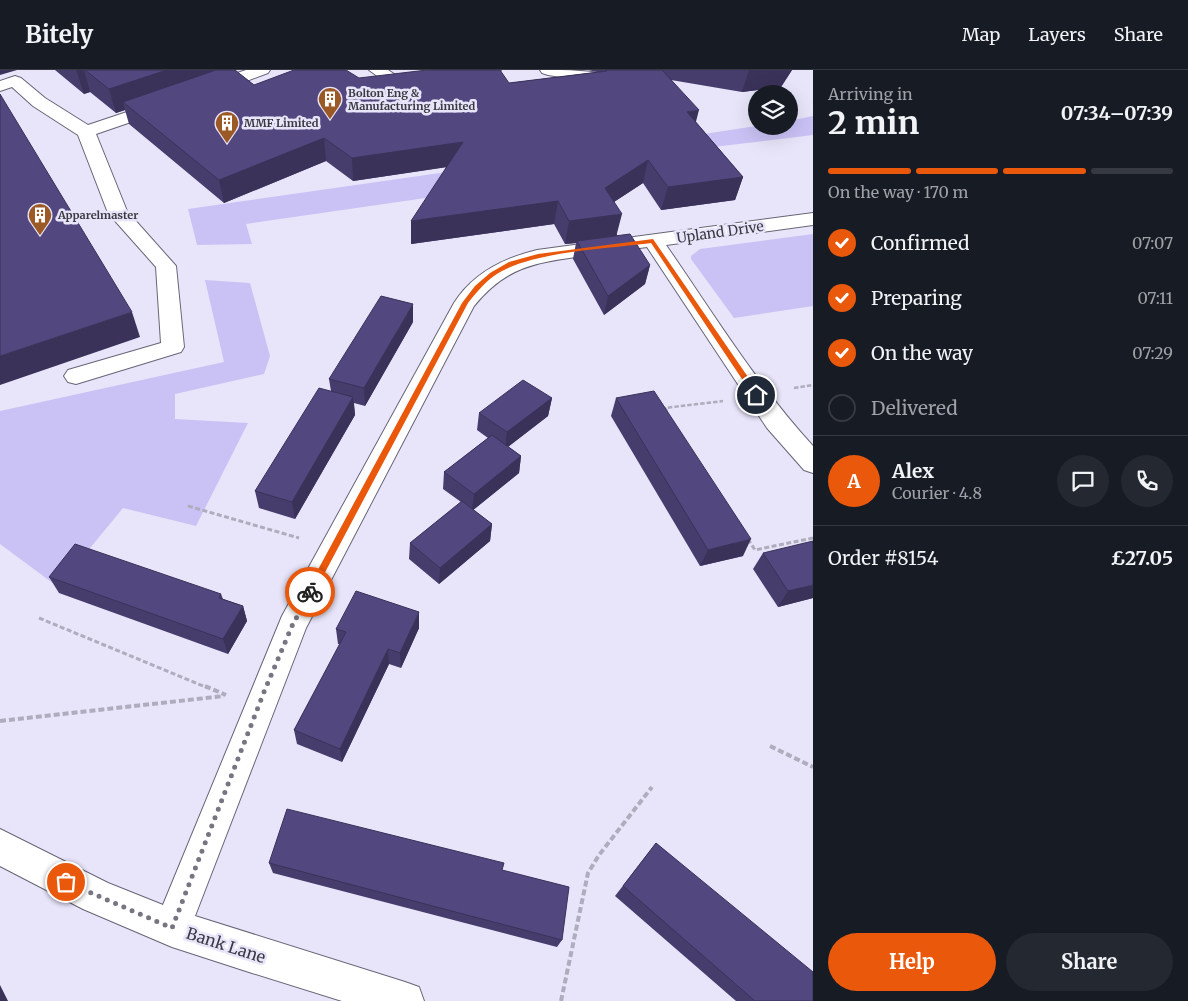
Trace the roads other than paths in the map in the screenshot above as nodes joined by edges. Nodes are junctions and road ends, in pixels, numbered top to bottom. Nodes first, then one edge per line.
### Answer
1 (262, 70) edge
2 (377, 70) edge
3 (494, 70) edge
4 (548, 70) edge
5 (614, 80) edge
6 (0, 86) edge
7 (197, 93) edge
8 (179, 99) edge
9 (86, 132) junction
10 (813, 219) edge
11 (653, 241) junction
12 (76, 376) dead end
13 (813, 463) edge
14 (0, 847) edge
15 (172, 928) junction
16 (404, 1001) edge

1 - 7 street
2 - 3 street
4 - 5 street
6 - 9 street
8 - 9 street
9 - 12 street
10 - 11 street, Upland Drive
11 - 13 street
11 - 15 street, Upland Drive
14 - 15 street, Bank Lane
15 - 16 street, Bank Lane

